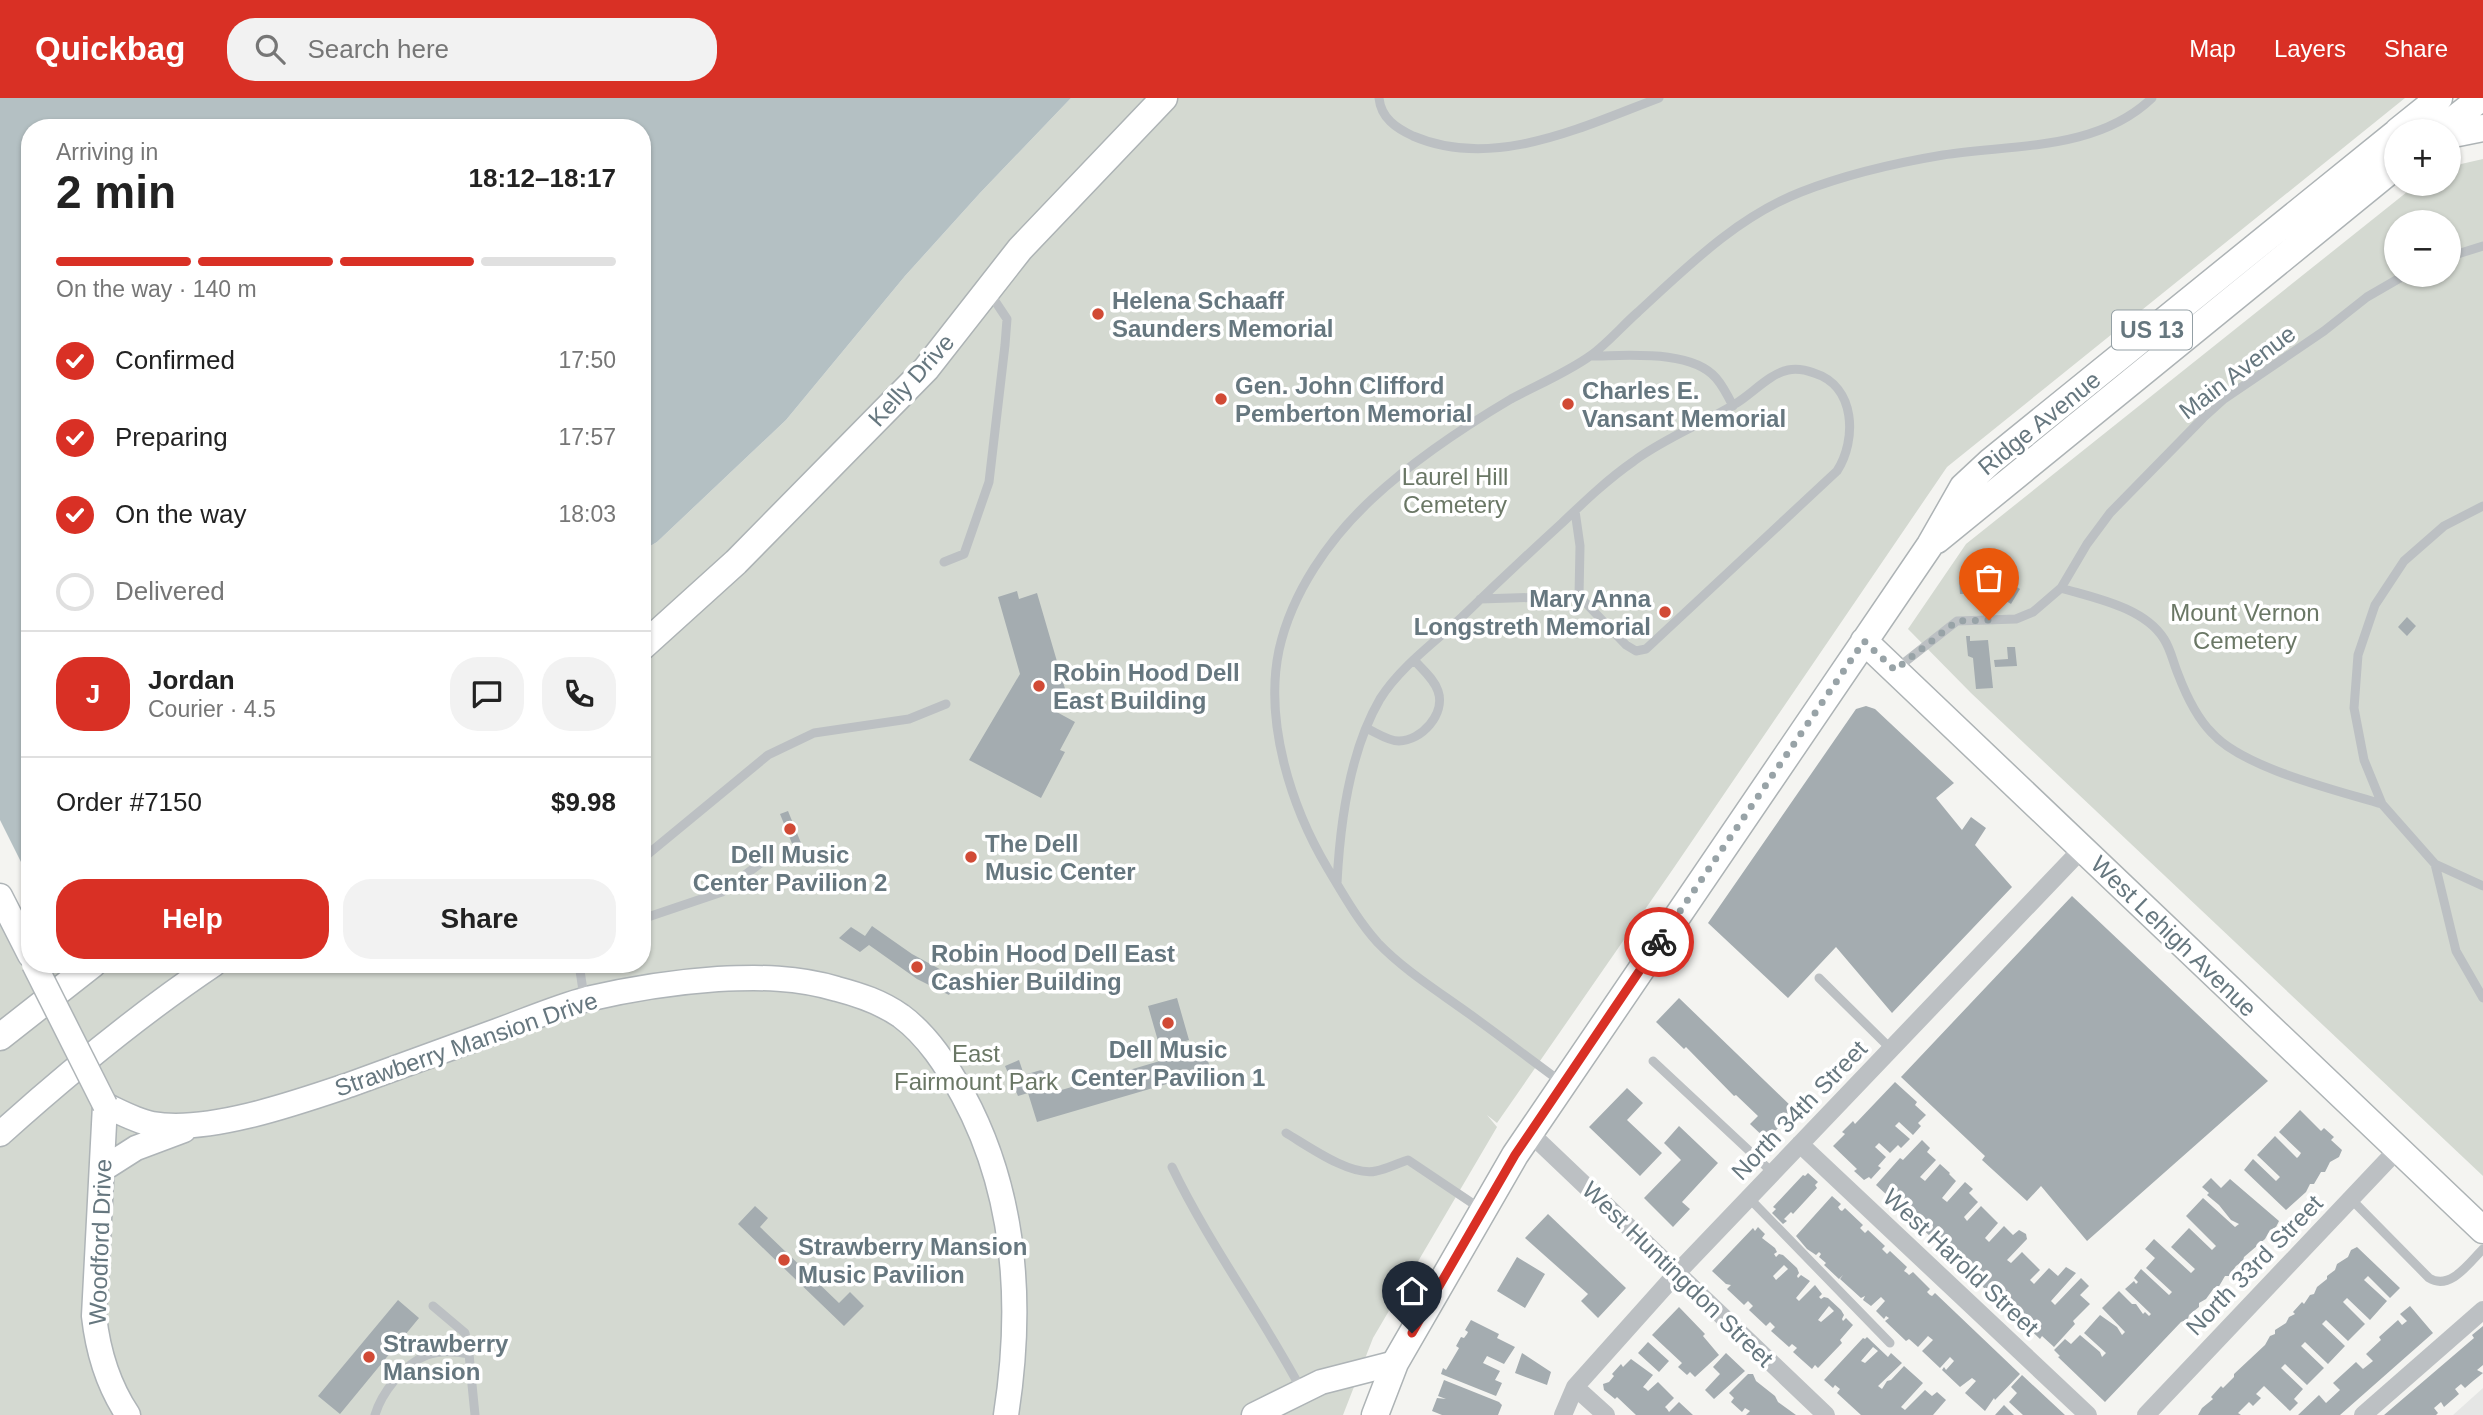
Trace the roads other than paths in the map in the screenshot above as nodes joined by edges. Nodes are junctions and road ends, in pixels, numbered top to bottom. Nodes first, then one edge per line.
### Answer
1 (1164, 98) edge
2 (1379, 98) edge
3 (1659, 98) edge
4 (2152, 98) edge
5 (2439, 98) edge
6 (2481, 98) edge
7 (2413, 119) edge
8 (2454, 119) edge
9 (2483, 128) edge
10 (2461, 132) edge
11 (2384, 143) edge
12 (2384, 176) edge
13 (2483, 246) edge
14 (2461, 253) edge
15 (2384, 287) edge
16 (988, 290) junction
17 (1591, 356) junction
18 (1733, 406) junction
19 (2483, 506) edge
20 (1575, 511) junction
21 (1930, 545) junction
22 (944, 562) dead end
23 (1985, 575) dead end
24 (2061, 588) junction
25 (1579, 596) junction
26 (1480, 599) junction
27 (1989, 620) junction
28 (651, 639) edge
29 (1864, 641) junction
30 (1415, 661) junction
31 (1895, 670) junction
32 (946, 704) dead end
33 (1367, 729) junction
34 (2382, 804) junction
35 (2082, 849) junction
36 (651, 852) edge
37 (769, 857) dead end
38 (2435, 863) junction
39 (1337, 885) junction
40 (2483, 886) edge
41 (0, 895) edge
42 (651, 916) edge
43 (21, 937) edge
44 (39, 973) edge
45 (82, 973) edge
46 (201, 973) edge
47 (580, 973) edge
48 (1819, 978) dead end
49 (2483, 998) edge
50 (584, 1000) junction
51 (0, 1037) edge
52 (1891, 1049) junction
53 (1653, 1061) dead end
54 (1563, 1083) junction
55 (105, 1105) junction
56 (198, 1125) junction
57 (1286, 1133) dead end
58 (1530, 1133) junction
59 (0, 1134) edge
60 (1800, 1144) junction
61 (2398, 1149) junction
62 (1172, 1167) dead end
63 (103, 1169) junction
64 (1773, 1173) junction
65 (1749, 1198) junction
66 (2351, 1199) junction
67 (1483, 1210) junction
68 (2483, 1230) edge
69 (2483, 1249) edge
70 (1677, 1273) junction
71 (433, 1306) dead end
72 (2483, 1310) edge
73 (1890, 1343) dead end
74 (469, 1354) junction
75 (1395, 1363) junction
76 (1575, 1387) junction
77 (1302, 1391) junction
78 (475, 1411) edge
79 (128, 1415) edge
80 (375, 1415) edge
81 (464, 1415) edge
82 (1006, 1415) edge
83 (1254, 1415) edge
84 (1375, 1415) edge
85 (1563, 1415) edge
86 (1606, 1415) edge
87 (1826, 1415) edge
88 (2088, 1415) edge
89 (2146, 1415) edge
90 (2363, 1415) edge

1 - 16 main road, Kelly Drive
2 - 3 lane
4 - 17 lane
5 - 7 main road, Ridge Avenue / US 13
6 - 8 main road
9 - 10 main road
11 - 21 main road, Ridge Avenue / US 13
12 - 21 main road, Ridge Avenue / US 13
13 - 14 lane
15 - 24 lane, Main Avenue
16 - 22 lane
16 - 28 main road, Kelly Drive
17 - 18 lane
17 - 39 lane
18 - 20 lane
18 - 25 lane
19 - 34 lane
20 - 25 lane
20 - 26 lane
21 - 29 main road, Ridge Avenue / US 13
23 - 27 lane
24 - 27 lane, Main Avenue
24 - 34 lane
25 - 26 lane
26 - 30 lane
27 - 31 lane, Main Avenue
29 - 31 main road, West Lehigh Avenue
29 - 54 main road, Ridge Avenue / US 13
30 - 33 lane
30 - 33 lane
31 - 35 main road, West Lehigh Avenue
32 - 36 lane
33 - 39 lane
34 - 38 lane
35 - 52 street, North 34th Street
35 - 61 main road, West Lehigh Avenue
37 - 42 lane
38 - 40 lane
38 - 49 lane
39 - 54 lane
41 - 43 main road
44 - 55 main road, bridge
45 - 51 main road
46 - 59 main road
47 - 50 lane
48 - 52 lane
50 - 56 main road, Strawberry Mansion Drive
50 - 82 main road, Strawberry Mansion Drive
52 - 60 street, North 34th Street
53 - 64 lane
54 - 58 main road, Ridge Avenue / US 13
55 - 56 main road, Strawberry Mansion Drive
55 - 63 main road, Woodford Drive
56 - 63 main road
57 - 67 lane
58 - 67 main road, Ridge Avenue / US 13
58 - 70 street, West Huntingdon Street
60 - 64 street, North 34th Street
60 - 88 street, West Harold Street
61 - 66 street, North 33rd Street
61 - 68 main road, West Lehigh Avenue
62 - 77 lane
63 - 79 main road, Woodford Drive
64 - 65 street, North 34th Street
65 - 70 street, North 34th Street
65 - 73 lane
66 - 69 lane
66 - 89 street, North 33rd Street
67 - 75 main road, Ridge Avenue / US 13
70 - 76 street, North 34th Street
70 - 87 street, West Huntingdon Street
71 - 74 lane
72 - 90 street
74 - 78 lane
74 - 80 lane
75 - 77 main road
75 - 84 main road, Ridge Avenue / US 13
76 - 85 street, North 34th Street
76 - 86 street
77 - 83 main road
78 - 81 lane

